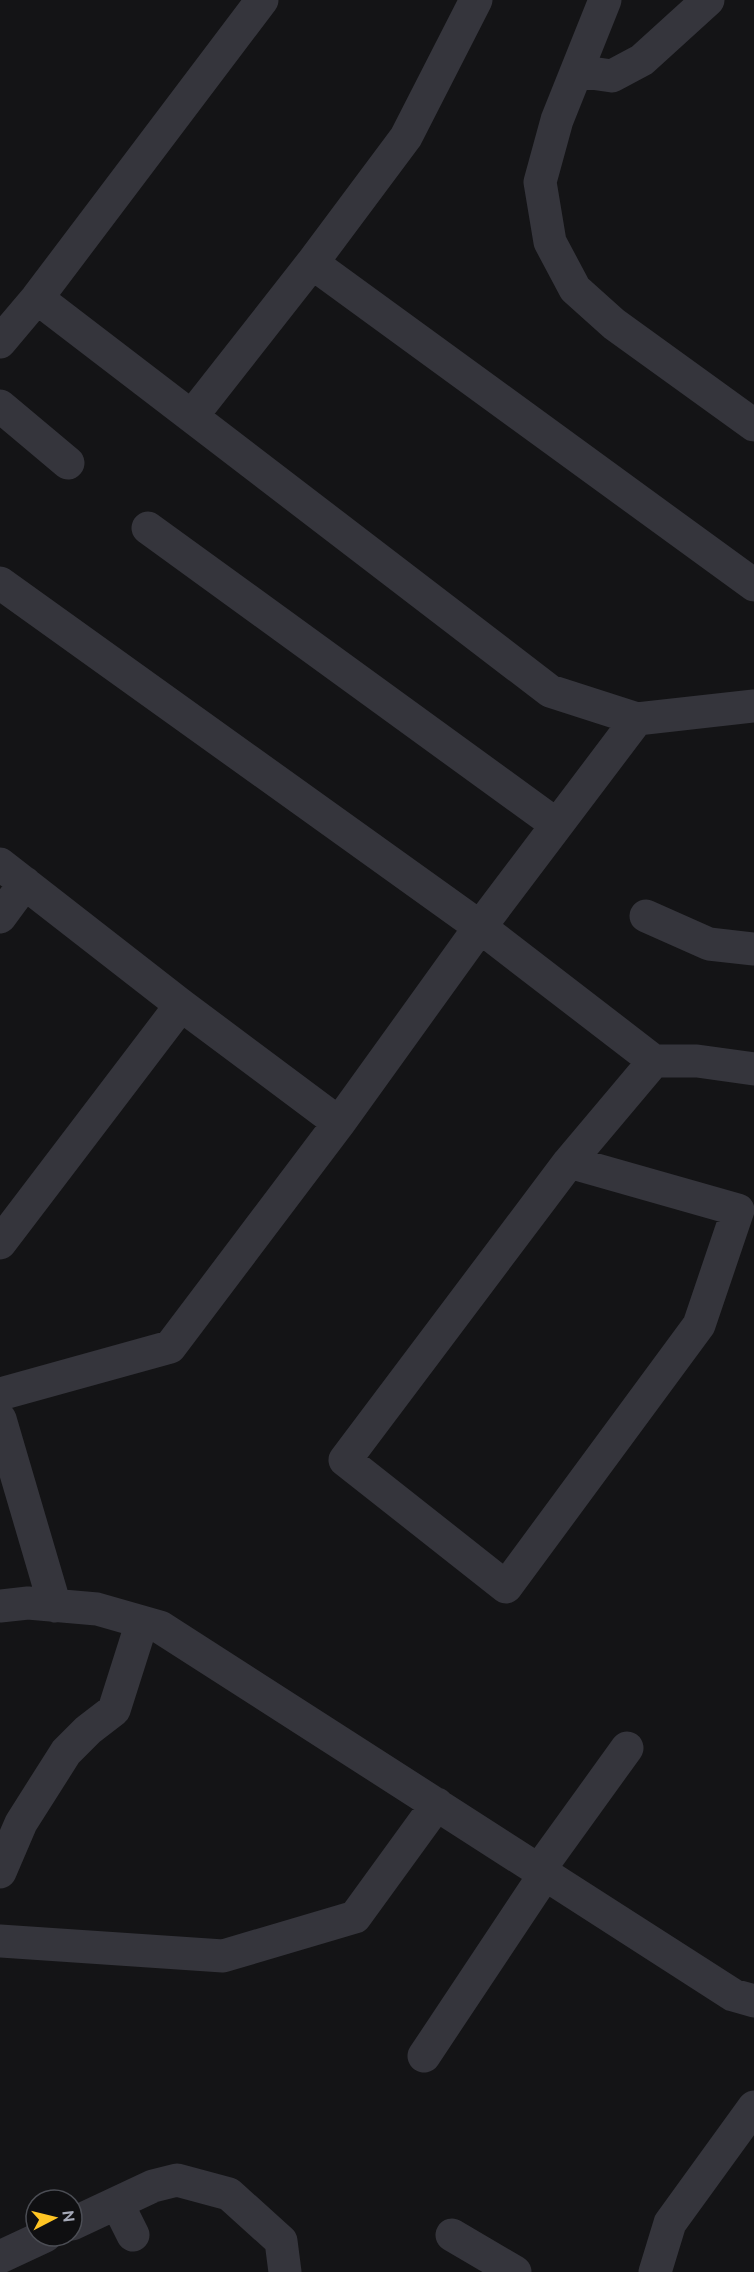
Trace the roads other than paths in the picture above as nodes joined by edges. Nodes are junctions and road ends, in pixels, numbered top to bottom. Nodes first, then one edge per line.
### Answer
1 (262, 0) edge
2 (476, 0) edge
3 (606, 0) edge
4 (708, 0) edge
5 (576, 71) junction
6 (312, 263) junction
7 (37, 298) junction
8 (0, 342) edge
9 (0, 406) edge
10 (192, 416) junction
11 (754, 425) edge
12 (68, 463) dead end
13 (148, 528) dead end
14 (0, 583) edge
15 (754, 585) edge
16 (754, 706) edge
17 (637, 719) junction
18 (557, 825) junction
19 (13, 874) edge
20 (646, 916) dead end
21 (0, 917) edge
22 (480, 927) junction
23 (754, 949) edge
24 (181, 1005) junction
25 (654, 1061) junction
26 (754, 1069) edge
27 (339, 1123) junction
28 (569, 1162) junction
29 (0, 1243) edge
30 (0, 1394) edge
31 (0, 1419) edge
32 (0, 1606) edge
33 (55, 1606) junction
34 (142, 1622) junction
35 (627, 1748) dead end
36 (437, 1804) junction
37 (0, 1872) edge
38 (542, 1872) junction
39 (0, 1941) edge
40 (754, 2001) edge
41 (423, 2056) dead end
42 (754, 2108) edge
43 (117, 2203) junction
44 (84, 2218) edge
45 (133, 2235) dead end
46 (452, 2235) dead end
47 (24, 2246) edge
48 (0, 2257) edge
49 (285, 2272) edge
50 (515, 2272) edge
51 (655, 2272) edge

1 - 7 street
2 - 6 street
3 - 5 street
4 - 5 street
5 - 11 street
6 - 10 street
6 - 15 street
7 - 8 street
7 - 10 street
9 - 12 street
10 - 17 street
13 - 18 street
14 - 22 street
16 - 17 street
17 - 18 street
18 - 22 street
19 - 21 street
19 - 24 street
20 - 23 street
22 - 25 street
22 - 27 street
24 - 27 street
24 - 29 street
25 - 26 street
25 - 28 street
27 - 30 street
28 - 28 street
31 - 33 street
32 - 33 street
33 - 34 street
34 - 36 street
34 - 37 street
35 - 38 street
36 - 38 street
36 - 39 street
38 - 40 street
38 - 41 street
42 - 51 street
43 - 44 street
43 - 45 street
43 - 49 street
46 - 50 street
47 - 48 street

